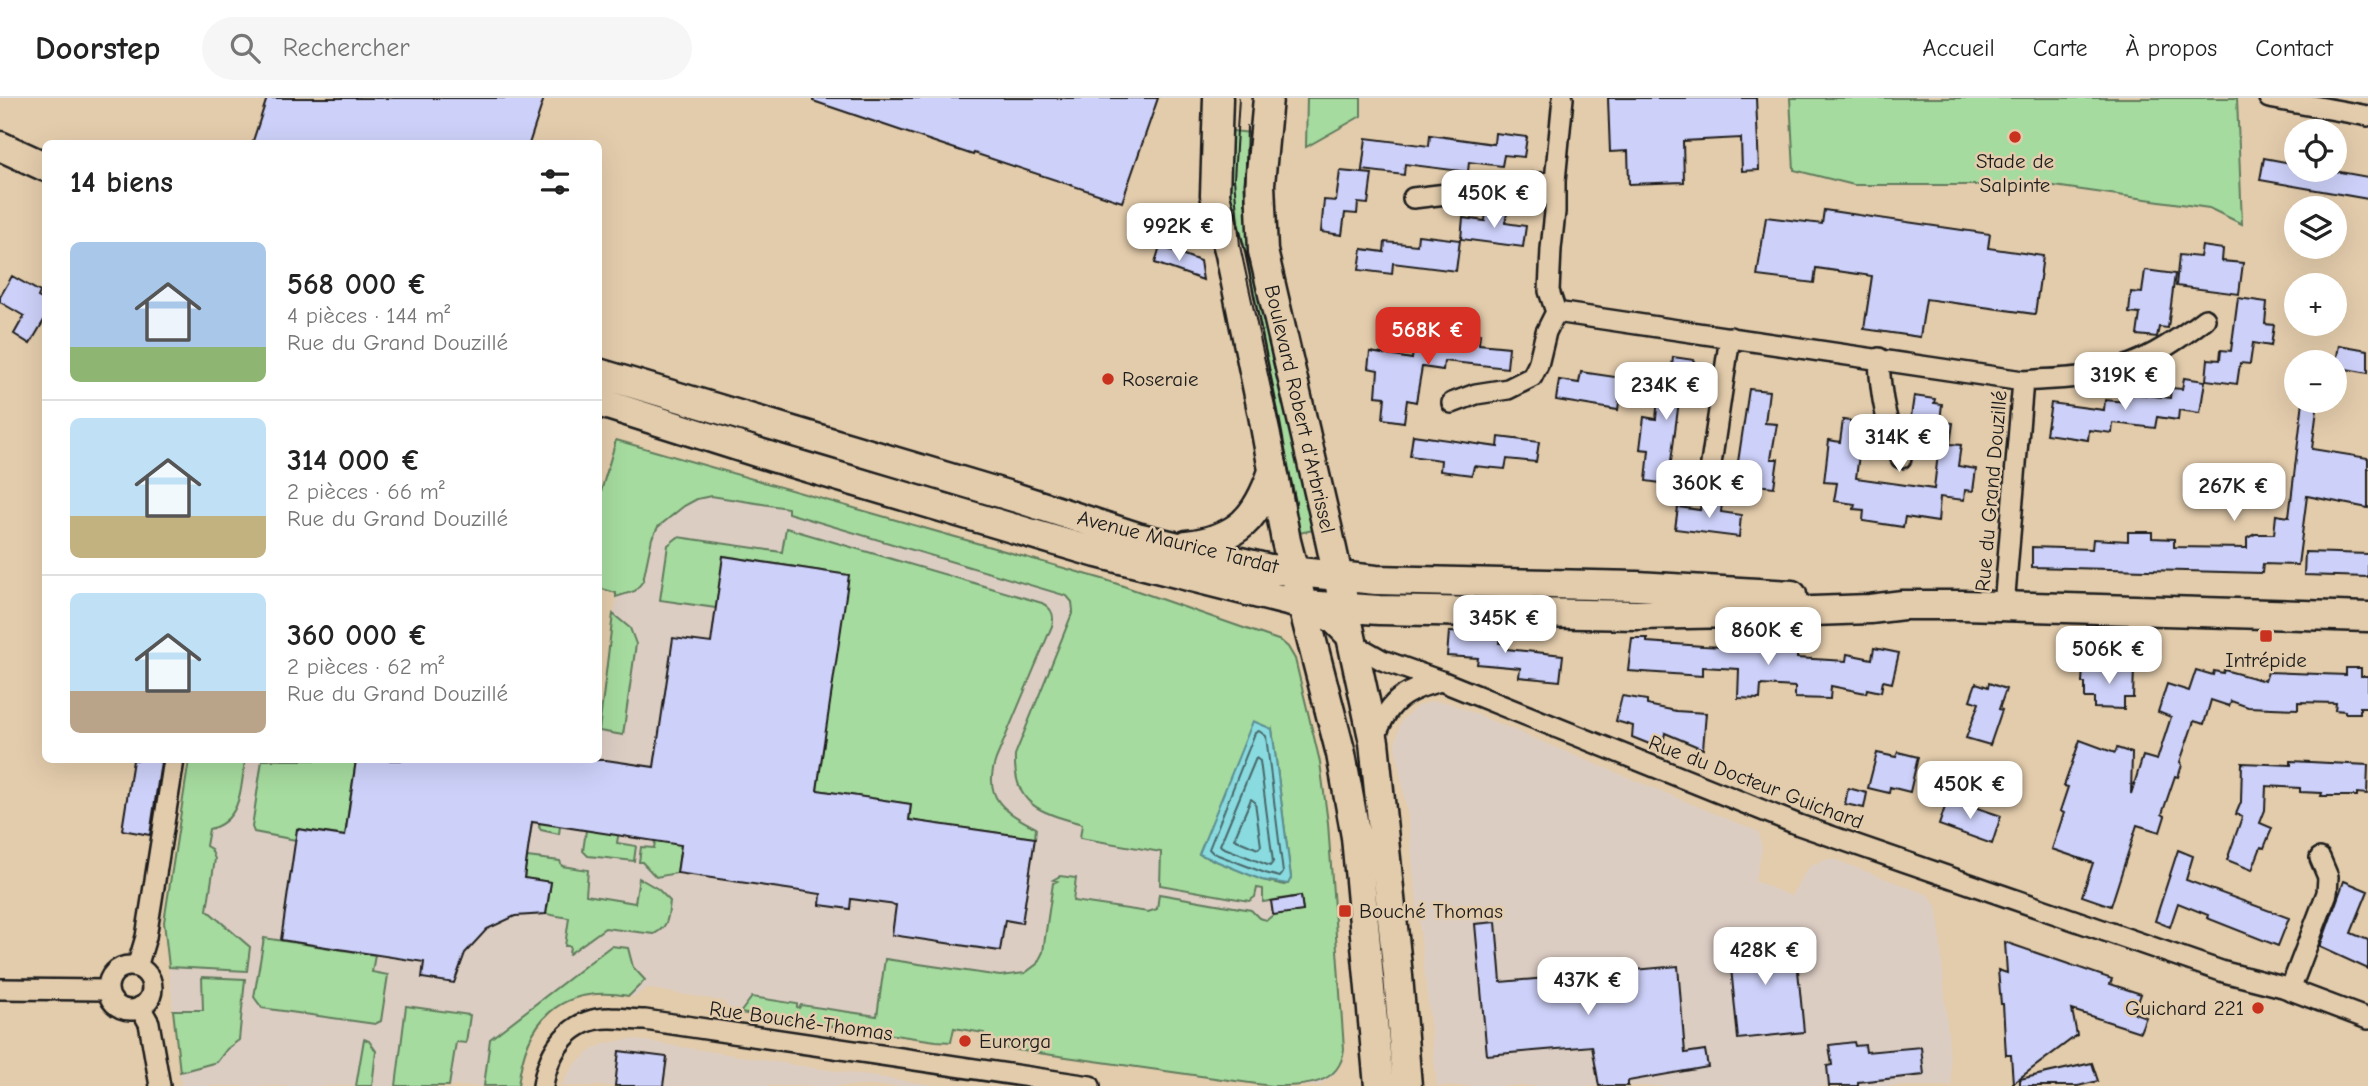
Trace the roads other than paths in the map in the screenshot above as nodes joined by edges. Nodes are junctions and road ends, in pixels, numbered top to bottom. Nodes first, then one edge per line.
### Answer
1 (1217, 98) edge
2 (1268, 98) edge
3 (1563, 98) edge
4 (2269, 98) edge
5 (2368, 116) edge
6 (0, 127) edge
7 (42, 143) edge
8 (0, 146) edge
9 (42, 165) edge
10 (1555, 181) junction
11 (1413, 198) dead end
12 (1556, 312) junction
13 (2205, 319) dead end
14 (1730, 337) junction
15 (1879, 358) junction
16 (602, 374) edge
17 (2023, 380) junction
18 (602, 403) edge
19 (1452, 403) dead end
20 (1901, 458) dead end
21 (1711, 464) dead end
22 (1273, 471) junction
23 (1177, 546) junction
24 (1294, 571) junction
25 (1342, 593) junction
26 (1303, 605) junction
27 (2004, 606) junction
28 (2368, 617) edge
29 (1352, 643) junction
30 (1441, 681) junction
31 (1374, 742) junction
32 (174, 763) edge
33 (2320, 858) dead end
34 (137, 967) junction
35 (0, 989) edge
36 (108, 990) junction
37 (2290, 990) junction
38 (140, 1007) junction
39 (2368, 1019) edge
40 (160, 1086) edge
41 (543, 1086) edge
42 (1090, 1086) edge
43 (1378, 1086) edge
44 (1407, 1086) edge

1 - 22 street, Boulevard Robert d'Arbrissel
2 - 25 street, Boulevard Robert d'Arbrissel
3 - 10 street
4 - 5 street
6 - 7 street
8 - 9 street
10 - 11 street
10 - 12 street
12 - 14 street, Rue du Grand Douzillé
12 - 19 street
13 - 17 street, Rue du Grand Douzillé
14 - 15 street, Rue du Grand Douzillé
14 - 21 street
15 - 17 street, Rue du Grand Douzillé
15 - 20 street
16 - 23 street, Avenue Maurice Tardat
17 - 27 street, Rue du Grand Douzillé
18 - 26 street, Avenue Maurice Tardat
22 - 23 street
22 - 24 street, Boulevard Robert d'Arbrissel
23 - 24 street, Avenue Maurice Tardat
24 - 25 street, Avenue Maurice Tardat
24 - 26 street, Boulevard Robert d'Arbrissel
25 - 26 street, Avenue Maurice Tardat
25 - 27 street, Avenue Maurice Tardat
25 - 29 street, Boulevard Robert d'Arbrissel
26 - 29 street, Rue du Docteur Guichard
26 - 43 street, Boulevard Robert d'Arbrissel
27 - 28 street, Avenue Maurice Tardat
29 - 30 street, Rue du Docteur Guichard
29 - 31 street, Boulevard Robert d'Arbrissel
30 - 31 street
30 - 37 street, Rue du Docteur Guichard
31 - 44 street, Boulevard Robert d'Arbrissel
32 - 34 street
33 - 37 street
34 - 36 street
34 - 38 street
35 - 36 street
36 - 38 street
37 - 39 street, Rue du Docteur Guichard
38 - 40 street
41 - 42 street, Rue Bouché-Thomas

